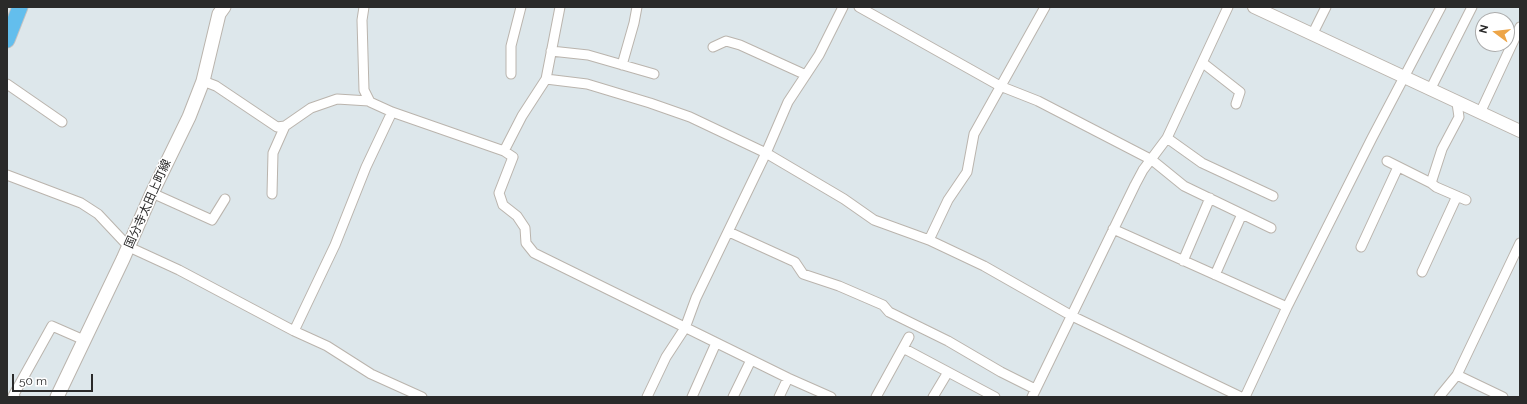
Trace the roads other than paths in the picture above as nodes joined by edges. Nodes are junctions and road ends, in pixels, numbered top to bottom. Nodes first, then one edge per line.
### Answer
1 (20, 7) edge
2 (224, 7) edge
3 (364, 7) edge
4 (521, 7) edge
5 (560, 7) edge
6 (636, 7) edge
7 (843, 7) edge
8 (859, 7) edge
9 (1045, 7) edge
10 (1228, 7) edge
11 (1254, 7) edge
12 (1326, 7) edge
13 (1441, 7) edge
14 (1472, 7) edge
15 (1519, 33) edge
16 (1312, 35) junction
17 (7, 40) edge
18 (713, 47) dead end
19 (551, 51) junction
20 (1203, 63) junction
21 (622, 65) junction
22 (511, 74) dead end
23 (654, 74) dead end
24 (806, 75) junction
25 (1404, 78) junction
26 (546, 79) junction
27 (203, 81) junction
28 (7, 84) edge
29 (1000, 86) junction
30 (1430, 90) junction
31 (369, 101) junction
32 (1457, 103) junction
33 (1236, 104) dead end
34 (392, 112) junction
35 (1480, 113) junction
36 (62, 122) dead end
37 (285, 126) junction
38 (1520, 131) edge
39 (1168, 138) junction
40 (504, 151) junction
41 (766, 153) junction
42 (1152, 160) junction
43 (1387, 161) dead end
44 (1398, 167) junction
45 (7, 175) edge
46 (1431, 183) junction
47 (152, 193) junction
48 (272, 194) dead end
49 (1273, 196) dead end
50 (224, 198) dead end
51 (1210, 198) junction
52 (1242, 214) junction
53 (1271, 228) dead end
54 (1113, 229) junction
55 (729, 232) junction
56 (928, 240) junction
57 (1520, 243) edge
58 (128, 247) junction
59 (1361, 247) dead end
60 (1183, 261) junction
61 (1422, 272) dead end
62 (1215, 275) junction
63 (1287, 307) junction
64 (1072, 316) junction
65 (686, 328) junction
66 (294, 331) junction
67 (909, 337) dead end
68 (84, 340) junction
69 (716, 343) junction
70 (904, 348) junction
71 (751, 360) junction
72 (948, 372) junction
73 (1456, 375) junction
74 (788, 378) junction
75 (1033, 393) edge
76 (15, 397) edge
77 (57, 397) edge
78 (422, 397) edge
79 (646, 397) edge
80 (692, 397) edge
81 (733, 397) edge
82 (779, 397) edge
83 (831, 397) edge
84 (876, 397) edge
85 (933, 397) edge
86 (995, 397) edge
87 (1241, 397) edge
88 (1245, 397) edge
89 (1439, 397) edge
90 (1503, 397) edge

1 - 17 highway
2 - 27 main road, 国分寺太田上町線
3 - 31 street
4 - 22 street
5 - 19 street
6 - 21 street
7 - 24 street
8 - 29 street
9 - 29 street
10 - 20 street
11 - 16 street
12 - 16 street
13 - 25 street
14 - 30 street
15 - 35 street
16 - 25 street
18 - 24 street
19 - 21 street
19 - 26 street
20 - 33 street
20 - 39 street
21 - 23 street
24 - 41 street
25 - 30 street
25 - 63 street
26 - 40 street
26 - 41 street
27 - 37 street
27 - 47 main road, 国分寺太田上町線
28 - 36 street
29 - 42 street
29 - 56 street
30 - 32 street
31 - 34 street
31 - 37 street
32 - 35 street
32 - 46 street
34 - 40 street
34 - 66 street
35 - 38 street
37 - 48 street
39 - 42 street
39 - 49 street
40 - 65 street
41 - 55 street
41 - 56 street
42 - 51 street
42 - 54 street
43 - 44 street
44 - 46 street
44 - 59 street
45 - 58 street
46 - 61 street
47 - 50 street
47 - 58 main road, 国分寺太田上町線
51 - 52 street
51 - 60 street
52 - 53 street
52 - 62 street
54 - 60 street
54 - 64 street
55 - 65 street
55 - 75 street
56 - 64 street
57 - 73 street
58 - 66 street
58 - 68 main road, 国分寺太田上町線
60 - 62 street
62 - 63 street
63 - 88 street
64 - 75 street
64 - 87 street
65 - 69 street
65 - 79 street
66 - 78 street
67 - 70 street
68 - 76 street
68 - 77 main road, 国分寺太田上町線
69 - 71 street
69 - 80 street
70 - 72 street
70 - 84 street
71 - 74 street
71 - 81 street
72 - 85 street
72 - 86 street
73 - 89 street
73 - 90 street
74 - 82 street
74 - 83 street

